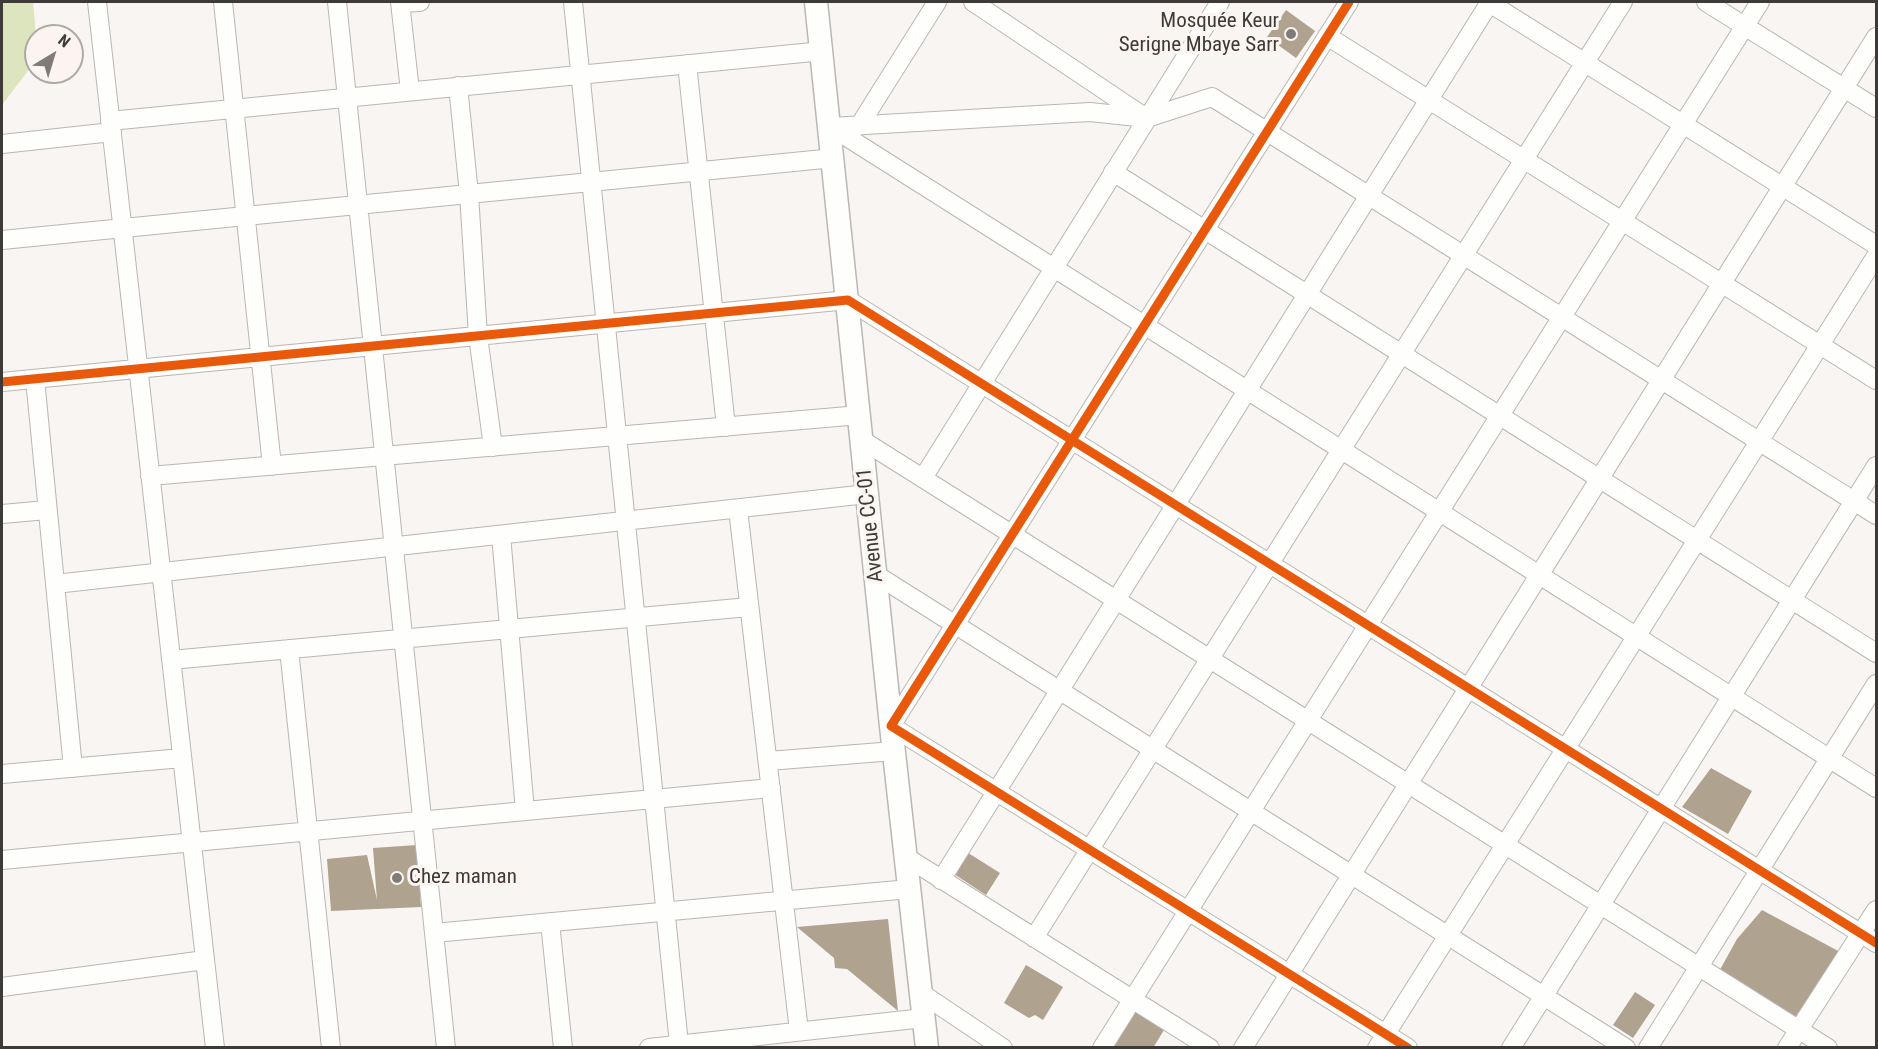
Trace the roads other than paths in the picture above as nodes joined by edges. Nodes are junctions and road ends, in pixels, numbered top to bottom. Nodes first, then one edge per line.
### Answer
1 (97, 2) edge
2 (223, 2) edge
3 (337, 2) edge
4 (401, 2) edge
5 (420, 2) edge
6 (573, 2) edge
7 (816, 2) edge
8 (937, 2) edge
9 (973, 2) edge
10 (1220, 2) edge
11 (1349, 2) edge
12 (1489, 2) edge
13 (1623, 2) edge
14 (1706, 2) edge
15 (1760, 2) edge
16 (1745, 26) junction
17 (1327, 36) junction
18 (1876, 37) edge
19 (823, 51) junction
20 (1585, 62) junction
21 (687, 64) junction
22 (581, 74) junction
23 (458, 86) junction
24 (1844, 88) junction
25 (410, 91) junction
26 (347, 97) junction
27 (1429, 100) junction
28 (234, 108) junction
29 (1876, 108) edge
30 (1147, 118) junction
31 (1683, 124) junction
32 (111, 126) junction
33 (859, 126) junction
34 (831, 127) junction
35 (1267, 131) junction
36 (2, 144) edge
37 (834, 158) junction
38 (1524, 159) junction
39 (699, 171) junction
40 (1113, 172) junction
41 (591, 182) junction
42 (1782, 186) junction
43 (469, 194) junction
44 (1369, 195) junction
45 (358, 205) junction
46 (245, 216) junction
47 (1622, 221) junction
48 (123, 228) junction
49 (1204, 230) junction
50 (2, 240) edge
51 (1876, 245) edge
52 (1464, 255) junction
53 (1876, 256) edge
54 (1054, 268) junction
55 (1722, 283) junction
56 (1307, 294) junction
57 (848, 300) junction
58 (714, 313) junction
59 (1562, 317) junction
60 (606, 324) junction
61 (1144, 325) junction
62 (478, 336) junction
63 (1821, 345) junction
64 (373, 346) junction
65 (1402, 354) junction
66 (260, 357) junction
67 (138, 369) junction
68 (35, 379) junction
69 (1661, 380) junction
70 (1876, 380) edge
71 (2, 382) edge
72 (982, 384) junction
73 (1247, 390) junction
74 (860, 415) junction
75 (1500, 415) junction
76 (726, 427) junction
77 (617, 436) junction
78 (862, 440) junction
79 (1072, 440) junction
80 (1760, 442) junction
81 (493, 447) junction
82 (1341, 450) junction
83 (384, 456) junction
84 (272, 466) junction
85 (1876, 466) edge
86 (150, 476) junction
87 (923, 478) junction
88 (1599, 478) junction
89 (867, 494) junction
90 (1854, 501) junction
91 (1176, 505) junction
92 (738, 508) junction
93 (47, 510) junction
94 (1439, 512) junction
95 (2, 514) edge
96 (1876, 515) edge
97 (626, 521) junction
98 (1012, 534) junction
99 (501, 535) junction
100 (1698, 540) junction
101 (394, 547) junction
102 (1270, 564) junction
103 (162, 572) junction
104 (875, 574) junction
105 (1539, 575) junction
106 (55, 584) junction
107 (1116, 600) junction
108 (1792, 600) junction
109 (749, 607) junction
110 (636, 618) junction
111 (955, 624) junction
112 (1368, 625) junction
113 (511, 629) junction
114 (1636, 636) junction
115 (403, 639) junction
116 (289, 649) junction
117 (1876, 653) edge
118 (1210, 659) junction
119 (171, 660) junction
120 (1876, 684) edge
121 (1468, 687) junction
122 (1060, 690) junction
123 (1732, 697) junction
124 (1308, 720) junction
125 (891, 726) junction
126 (1566, 748) junction
127 (1153, 749) junction
128 (894, 752) junction
129 (182, 758) junction
130 (1830, 759) junction
131 (768, 761) junction
132 (73, 768) junction
133 (2, 774) edge
134 (1408, 783) junction
135 (771, 788) junction
136 (1876, 788) edge
137 (997, 791) junction
138 (654, 799) junction
139 (1661, 808) junction
140 (1251, 810) junction
141 (525, 811) junction
142 (422, 821) junction
143 (309, 831) junction
144 (192, 843) junction
145 (1505, 844) junction
146 (1090, 850) junction
147 (906, 857) junction
148 (2, 860) edge
149 (1760, 870) junction
150 (1351, 874) junction
151 (942, 879) junction
152 (909, 889) junction
153 (783, 900) junction
154 (1601, 905) junction
155 (1188, 910) junction
156 (1876, 910) edge
157 (665, 911) junction
158 (550, 922) junction
159 (434, 933) junction
160 (1448, 935) junction
161 (1035, 938) junction
162 (1869, 938) edge
163 (205, 960) junction
164 (1700, 967) junction
165 (1289, 974) junction
166 (2, 987) edge
167 (921, 993) junction
168 (1544, 996) junction
169 (1132, 999) junction
170 (924, 1018) junction
171 (1799, 1029) junction
172 (799, 1031) junction
173 (1381, 1041) edge
174 (678, 1044) junction
175 (215, 1047) edge
176 (332, 1047) edge
177 (446, 1047) edge
178 (563, 1047) edge
179 (649, 1047) edge
180 (927, 1047) edge
181 (1003, 1047) edge
182 (1102, 1047) edge
183 (1210, 1047) edge
184 (1243, 1047) edge
185 (1408, 1047) edge
186 (1511, 1047) edge
187 (1626, 1047) edge
188 (1648, 1047) edge
189 (1787, 1047) edge
190 (1828, 1047) edge

1 - 32 street
2 - 28 street
3 - 26 street
4 - 5 street
4 - 25 street
6 - 22 street
7 - 19 main road, Avenue CC-01
8 - 33 street
9 - 30 street
10 - 30 street
11 - 17 street
12 - 20 street
12 - 27 street
13 - 20 street
14 - 16 street
15 - 16 street
16 - 24 street
16 - 31 street
17 - 27 street
17 - 35 street
18 - 24 street
19 - 21 street
19 - 34 main road, Avenue CC-01
20 - 31 street
20 - 38 street
21 - 22 street
21 - 39 street
22 - 23 street
22 - 41 street
23 - 25 street
23 - 43 street
24 - 29 street
24 - 42 street
25 - 26 street
26 - 28 street
26 - 45 street
27 - 38 street
27 - 44 street
28 - 32 street
28 - 46 street
30 - 33 street
30 - 35 street
30 - 40 street
31 - 42 street
31 - 47 street
32 - 36 street
32 - 48 street
33 - 34 street
34 - 37 main road, Avenue CC-01
34 - 54 street
35 - 44 street
35 - 49 street
37 - 39 street
37 - 57 main road, Avenue CC-01
38 - 47 street
38 - 52 street
39 - 41 street
39 - 58 street
40 - 49 street
40 - 54 street
41 - 43 street
41 - 60 street
42 - 51 street
42 - 55 street
43 - 45 street
43 - 62 street
44 - 52 street
44 - 56 street
45 - 46 street
45 - 64 street
46 - 48 street
46 - 66 street
47 - 55 street
47 - 59 street
48 - 50 street
48 - 67 street
49 - 56 street
49 - 61 street
52 - 59 street
52 - 65 street
53 - 63 street
54 - 61 street
54 - 72 street
55 - 63 street
55 - 69 street
56 - 65 street
56 - 73 street
57 - 58 street
57 - 72 street
57 - 74 main road, Avenue CC-01
58 - 60 street
58 - 76 street
59 - 69 street
59 - 75 street
60 - 62 street
60 - 77 street
61 - 73 street
61 - 79 street
62 - 64 street
62 - 81 street
63 - 70 street
63 - 80 street
64 - 66 street
64 - 83 street
65 - 75 street
65 - 82 street
66 - 67 street
66 - 84 street
67 - 68 street
67 - 86 street
68 - 71 street
68 - 93 street
69 - 80 street
69 - 88 street
72 - 79 street
72 - 87 street
73 - 82 street
73 - 91 street
74 - 76 street
74 - 78 main road, Avenue CC-01
75 - 88 street
75 - 94 street
76 - 77 street
77 - 81 street
77 - 97 street
78 - 87 street
78 - 89 main road, Avenue CC-01
79 - 91 street
79 - 98 street
80 - 90 street
80 - 100 street
81 - 83 street
82 - 94 street
82 - 102 street
83 - 84 street
83 - 101 street
84 - 86 street
85 - 90 street
86 - 103 street
87 - 98 street
88 - 100 street
88 - 105 street
89 - 92 street
89 - 104 main road, Avenue CC-01
90 - 96 street
90 - 108 street
91 - 102 street
91 - 107 street
92 - 97 street
92 - 109 street
93 - 95 street
93 - 106 street
94 - 105 street
94 - 112 street
97 - 99 street
97 - 110 street
98 - 107 street
98 - 111 street
99 - 101 street
99 - 113 street
100 - 108 street
100 - 114 street
101 - 103 street
101 - 115 street
102 - 112 street
102 - 118 street
103 - 106 street
103 - 119 street
104 - 111 street
104 - 125 main road, Avenue CC-01
105 - 114 street
105 - 121 street
106 - 132 street
107 - 118 street
107 - 122 street
108 - 117 street
108 - 123 street
109 - 110 street
109 - 131 street
110 - 113 street
110 - 138 street
111 - 122 street
111 - 125 street
112 - 121 street
112 - 124 street
113 - 115 street
113 - 141 street
114 - 123 street
114 - 126 street
115 - 116 street
115 - 142 street
116 - 119 street
116 - 143 street
118 - 124 street
118 - 127 street
119 - 129 street
120 - 130 street
121 - 126 street
121 - 134 street
122 - 127 street
122 - 137 street
123 - 130 street
123 - 139 street
124 - 134 street
124 - 140 street
125 - 128 main road, Avenue CC-01
125 - 137 street
126 - 139 street
126 - 145 street
127 - 140 street
127 - 146 street
128 - 131 street
128 - 147 main road, Avenue CC-01
129 - 132 street
129 - 144 street
130 - 136 street
130 - 149 street
131 - 135 street
132 - 133 street
134 - 145 street
134 - 150 street
135 - 138 street
135 - 153 street
137 - 146 street
137 - 151 street
138 - 141 street
138 - 157 street
139 - 149 street
139 - 154 street
140 - 150 street
140 - 155 street
141 - 142 street
142 - 143 street
142 - 159 street
143 - 144 street
143 - 176 street
144 - 148 street
144 - 163 street
145 - 154 street
145 - 160 street
146 - 155 street
146 - 161 street
147 - 151 street
147 - 152 main road, Avenue CC-01
149 - 162 street
149 - 164 street
150 - 160 street
150 - 165 street
151 - 161 street
152 - 153 street
152 - 167 main road, Avenue CC-01
153 - 157 street
153 - 172 street
154 - 164 street
154 - 168 street
155 - 165 street
155 - 169 street
156 - 162 street
157 - 158 street
157 - 174 street
158 - 159 street
158 - 178 street
159 - 177 street
160 - 168 street
160 - 173 street
161 - 169 street
162 - 171 street
163 - 166 street
163 - 175 street
164 - 171 street
164 - 188 street
165 - 173 street
165 - 184 street
167 - 170 main road, Avenue CC-01
167 - 181 street
168 - 186 street
168 - 187 street
169 - 182 street
169 - 183 street
170 - 172 street
170 - 180 main road, Avenue CC-01
171 - 189 street
171 - 190 street
172 - 174 street
173 - 185 street
174 - 179 street

